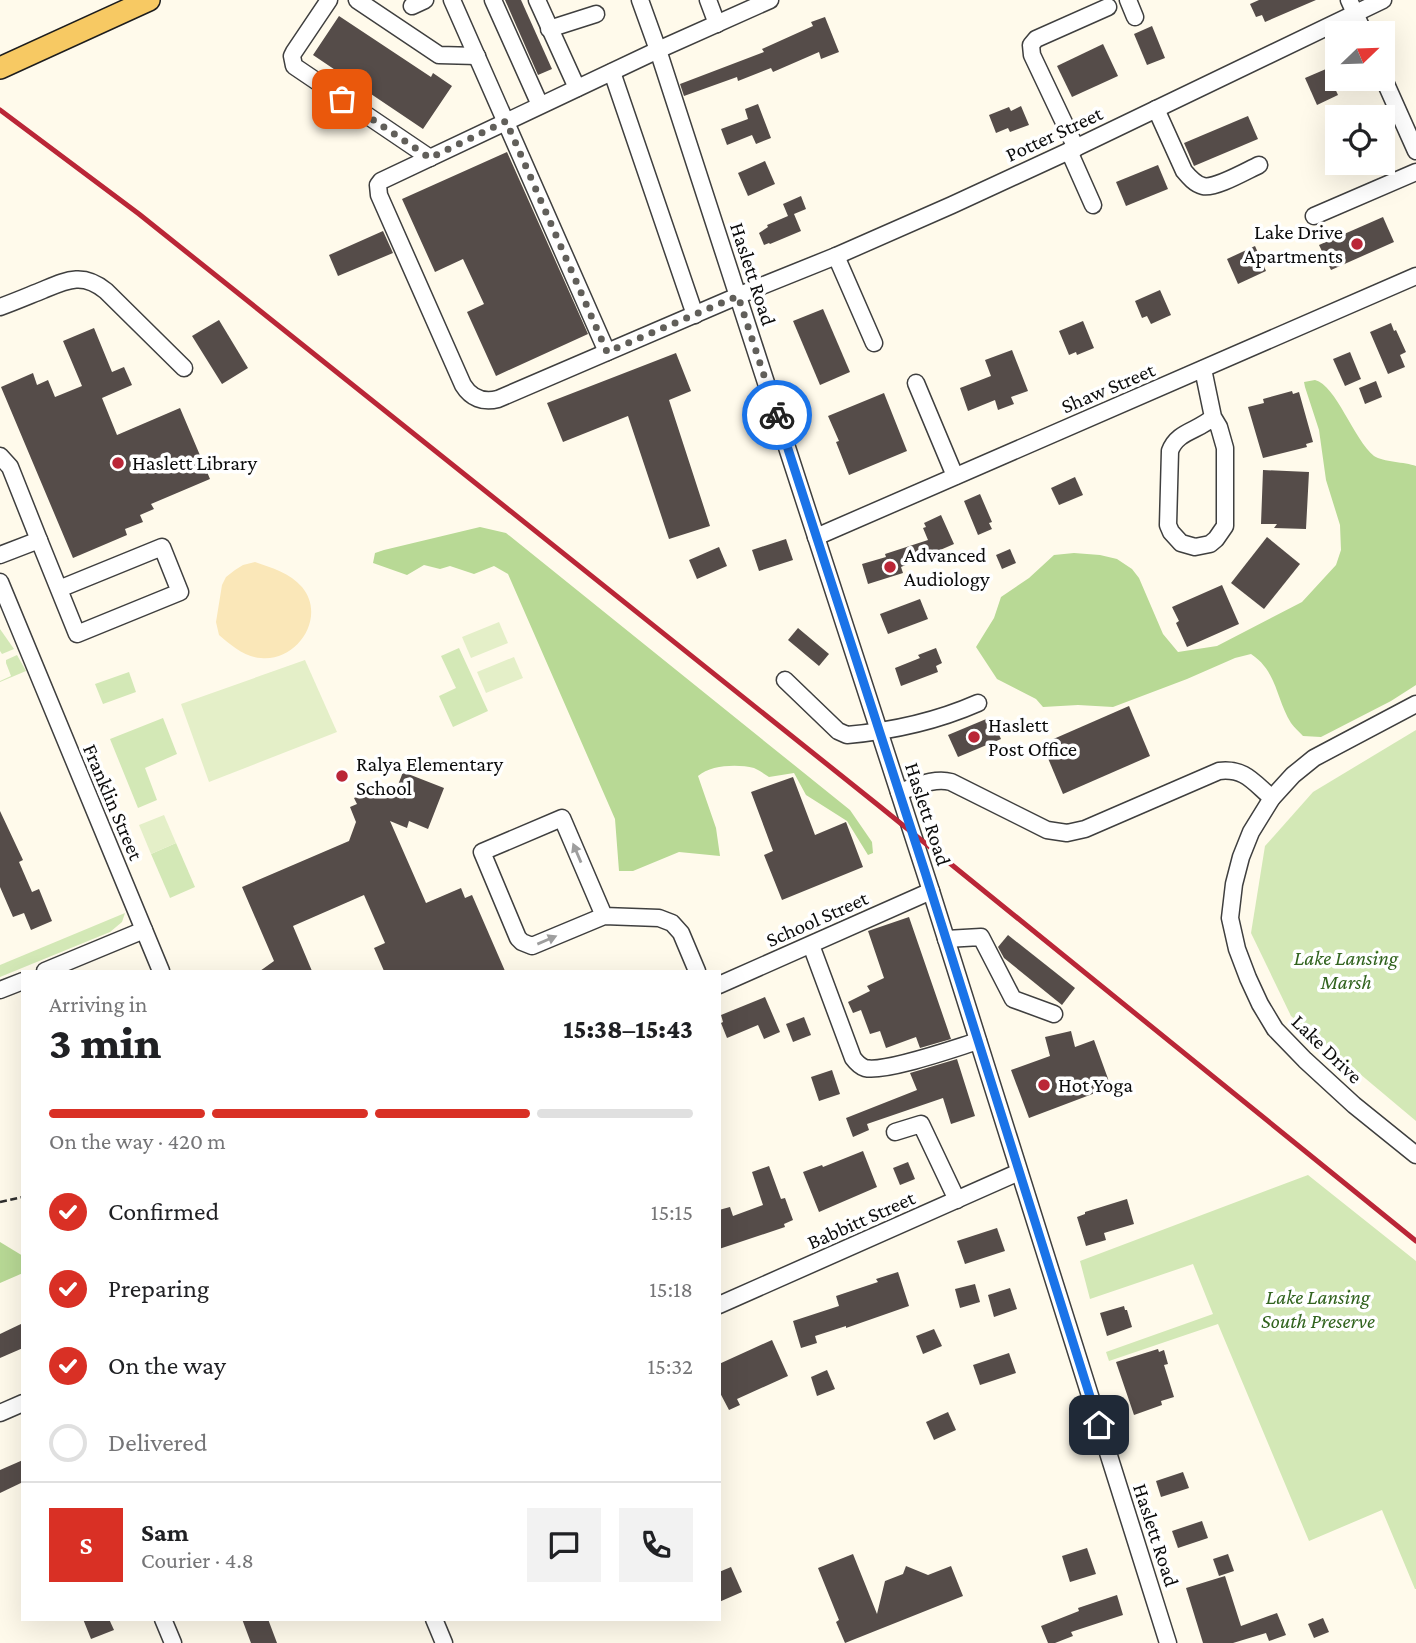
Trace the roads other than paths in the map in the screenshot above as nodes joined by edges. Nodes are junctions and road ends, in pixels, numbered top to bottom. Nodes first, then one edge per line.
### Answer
1 (149, 0) edge
2 (329, 0) edge
3 (357, 0) edge
4 (452, 0) edge
5 (493, 0) edge
6 (537, 0) edge
7 (640, 0) edge
8 (708, 0) edge
9 (770, 0) edge
10 (1128, 0) edge
11 (1383, 0) edge
12 (1352, 6) edge
13 (1108, 8) dead end
14 (596, 14) dead end
15 (1135, 17) dead end
16 (717, 24) junction
17 (550, 29) junction
18 (658, 50) junction
19 (477, 56) junction
20 (0, 68) edge
21 (612, 72) junction
22 (577, 88) junction
23 (1389, 91) edge
24 (540, 106) junction
25 (1156, 109) junction
26 (506, 121) junction
27 (1072, 150) junction
28 (1416, 151) edge
29 (430, 158) junction
30 (1259, 165) dead end
31 (1416, 172) edge
32 (1093, 205) dead end
33 (1314, 216) dead end
34 (836, 256) junction
35 (1416, 276) edge
36 (738, 296) junction
37 (0, 307) edge
38 (695, 315) junction
39 (874, 343) dead end
40 (607, 352) junction
41 (184, 368) dead end
42 (1203, 369) junction
43 (916, 383) dead end
44 (1213, 416) junction
45 (0, 456) edge
46 (955, 476) junction
47 (816, 537) junction
48 (39, 540) junction
49 (0, 555) edge
50 (0, 582) edge
51 (59, 589) junction
52 (0, 610) edge
53 (26, 648) junction
54 (785, 680) dead end
55 (978, 703) dead end
56 (1416, 704) edge
57 (879, 730) junction
58 (899, 792) junction
59 (1272, 798) junction
60 (931, 891) junction
61 (604, 916) junction
62 (144, 930) junction
63 (946, 939) junction
64 (811, 945) junction
65 (47, 970) edge
66 (161, 970) edge
67 (697, 970) edge
68 (21, 982) edge
69 (721, 984) edge
70 (0, 990) edge
71 (1054, 1014) dead end
72 (978, 1041) junction
73 (895, 1132) dead end
74 (1416, 1155) edge
75 (1019, 1172) junction
76 (957, 1200) junction
77 (721, 1304) edge
78 (21, 1404) edge
79 (0, 1413) edge
80 (164, 1621) edge
81 (435, 1621) edge
82 (173, 1643) edge
83 (444, 1643) edge
84 (1168, 1643) edge

1 - 20 main road
2 - 29 street
3 - 19 street
4 - 19 street
5 - 24 street
6 - 17 street
7 - 18 street, Haslett Road
8 - 16 street
9 - 16 street
10 - 15 street
11 - 12 street, Potter Street
12 - 25 street, Potter Street
13 - 27 street
14 - 17 street
16 - 18 street
17 - 22 street
18 - 21 street
18 - 36 street, Haslett Road
19 - 26 street
21 - 22 street
21 - 38 street
22 - 24 street
23 - 28 street
24 - 26 street
25 - 27 street, Potter Street
25 - 30 street
26 - 29 street
26 - 40 street
27 - 32 street
27 - 34 street, Potter Street
29 - 40 street, Potter Street
31 - 33 street
34 - 36 street, Potter Street
34 - 39 street
35 - 42 street, Shaw Street
36 - 38 street, Potter Street
36 - 47 street, Haslett Road
37 - 41 street
38 - 40 street, Potter Street
42 - 44 street
42 - 46 street, Shaw Street
43 - 46 street
44 - 44 street
45 - 48 street
46 - 47 street, Shaw Street
47 - 57 street, Haslett Road
48 - 49 street
48 - 51 street
50 - 53 street, Franklin Street
51 - 51 street
52 - 53 street, Franklin Street
53 - 62 street, Franklin Street
54 - 57 street
55 - 57 street
56 - 59 street, Lake Drive
57 - 58 street, Haslett Road
58 - 59 street
58 - 60 street, Haslett Road
59 - 74 street, Lake Drive
60 - 63 street, Haslett Road
60 - 64 street, School Street
61 -> 61 street
61 - 67 street
62 - 65 street
62 - 66 street, Franklin Street
63 - 71 street
63 - 72 street, Haslett Road
64 - 69 street, School Street
64 - 72 street
68 - 70 street
72 - 75 street, Haslett Road
73 - 76 street
75 - 76 street, Babbitt Street
75 - 84 street, Haslett Road
76 - 77 street, Babbitt Street
78 - 79 street
80 - 82 street
81 - 83 street

